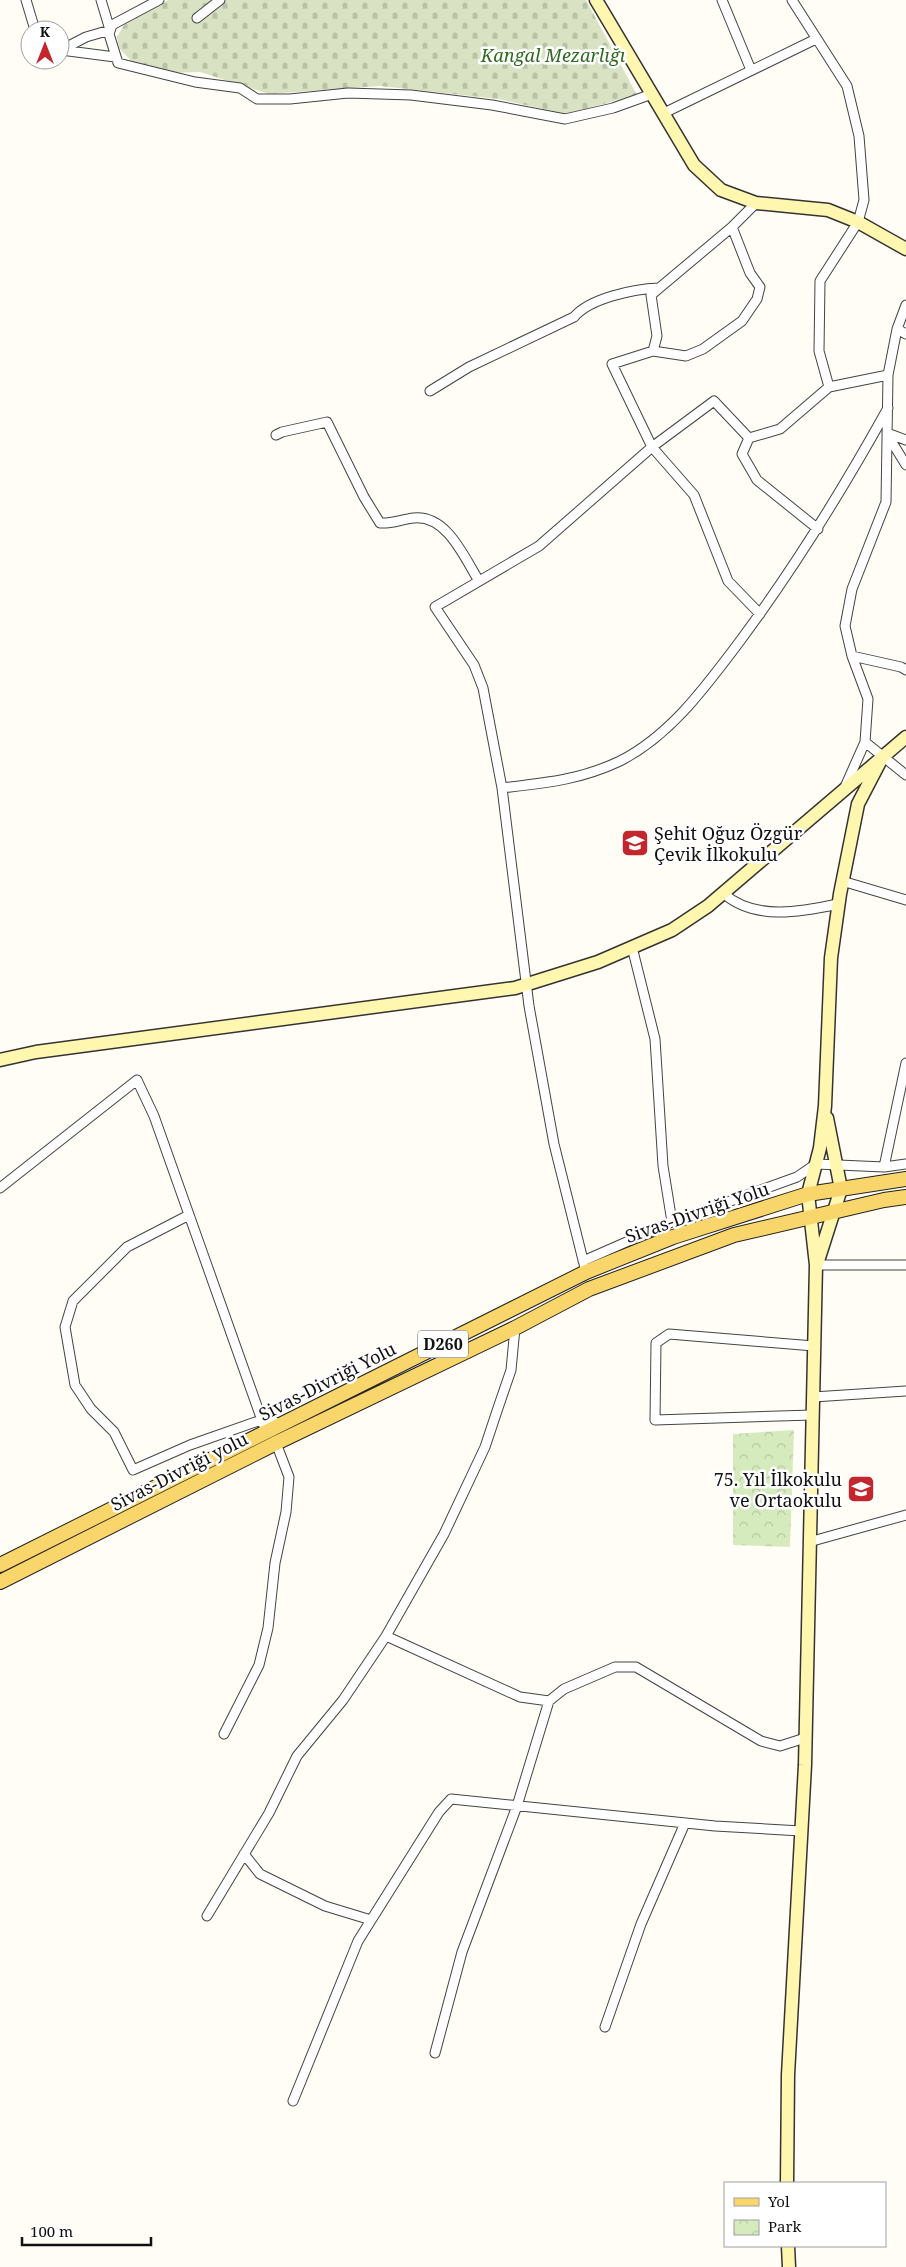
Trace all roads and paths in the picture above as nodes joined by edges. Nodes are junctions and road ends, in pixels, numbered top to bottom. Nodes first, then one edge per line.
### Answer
1 (26, 0) edge
2 (101, 0) edge
3 (159, 0) edge
4 (220, 0) edge
5 (596, 0) edge
6 (722, 0) edge
7 (792, 0) edge
8 (197, 18) dead end
9 (32, 20) edge
10 (110, 30) junction
11 (816, 39) junction
12 (70, 45) edge
13 (70, 51) edge
14 (115, 57) junction
15 (751, 70) junction
16 (652, 94) junction
17 (664, 113) junction
18 (756, 203) junction
19 (858, 222) junction
20 (732, 227) junction
21 (906, 249) edge
22 (659, 288) junction
23 (906, 305) edge
24 (896, 329) junction
25 (906, 334) edge
26 (653, 351) junction
27 (888, 375) junction
28 (828, 387) junction
29 (430, 391) dead end
30 (888, 408) junction
31 (886, 433) junction
32 (276, 435) dead end
33 (749, 438) junction
34 (906, 440) edge
35 (652, 447) junction
36 (906, 465) edge
37 (818, 529) junction
38 (480, 581) junction
39 (760, 614) junction
40 (852, 656) junction
41 (906, 670) edge
42 (906, 737) edge
43 (865, 742) junction
44 (883, 756) junction
45 (906, 775) edge
46 (502, 788) junction
47 (844, 790) junction
48 (842, 881) junction
49 (723, 893) junction
50 (906, 900) edge
51 (838, 904) junction
52 (632, 947) junction
53 (528, 984) junction
54 (0, 1060) edge
55 (906, 1064) edge
56 (825, 1106) junction
57 (816, 1164) junction
58 (906, 1164) edge
59 (837, 1166) junction
60 (884, 1167) junction
61 (906, 1180) edge
62 (0, 1188) edge
63 (841, 1189) junction
64 (808, 1194) junction
65 (906, 1197) edge
66 (835, 1211) junction
67 (189, 1215) junction
68 (812, 1217) junction
69 (672, 1222) junction
70 (816, 1266) junction
71 (906, 1266) edge
72 (585, 1267) junction
73 (515, 1328) junction
74 (814, 1346) junction
75 (906, 1391) edge
76 (813, 1397) junction
77 (812, 1415) junction
78 (262, 1420) junction
79 (276, 1444) junction
80 (906, 1515) edge
81 (808, 1542) junction
82 (0, 1565) edge
83 (0, 1582) edge
84 (386, 1636) junction
85 (548, 1701) junction
86 (224, 1734) dead end
87 (805, 1738) junction
88 (518, 1806) junction
89 (685, 1823) junction
90 (801, 1831) junction
91 (244, 1854) junction
92 (207, 1916) dead end
93 (371, 1920) junction
94 (605, 2027) dead end
95 (435, 2053) dead end
96 (293, 2101) dead end
97 (787, 2182) edge
98 (788, 2247) edge
99 (789, 2267) edge

1 - 9 street
2 - 10 street
3 - 10 street
4 - 8 street
5 - 16 street
6 - 15 street
7 - 11 street
10 - 12 street
10 - 14 street
11 - 15 street
11 - 19 street
13 - 14 street
14 - 16 street
15 - 17 street
16 - 17 street
17 - 18 street
18 - 19 street
18 - 20 street
19 - 21 street
19 - 28 street
20 - 22 street
20 - 26 street
22 - 26 street
22 - 29 street
23 - 24 street
24 - 25 street
24 - 27 street
26 - 35 street
27 - 28 street
27 - 30 street
28 - 33 street
30 - 31 street
30 - 37 street
31 - 34 street
31 - 36 street
31 - 40 street
32 - 38 street
33 - 35 street
33 - 37 street
35 - 38 street
35 - 39 street
37 - 39 street
38 - 46 street
39 - 46 street
40 - 41 street
40 - 43 street
42 - 44 street
43 - 44 street
43 - 47 street
44 - 45 street
44 - 47 street
44 - 48 street
46 - 53 street
47 - 49 street
48 - 50 street
48 - 51 street
49 - 51 street
49 - 52 street
51 - 56 street
52 - 53 street
52 - 69 street
53 - 54 street
53 - 72 street
55 - 60 street
56 - 57 street
56 - 59 street
57 - 59 street
57 - 64 street
57 - 69 street
58 - 60 street
59 - 60 street
59 - 63 street
61 - 63 main road, Sivas-Divriği Yolu / D260
62 - 67 street
63 - 64 main road, Sivas-Divriği Yolu / D260
63 - 66 street
64 - 68 street
64 - 72 main road, Sivas-Divriği Yolu / D260
65 - 66 main road, Sivas-Divriği yolu / D260
66 - 68 main road, Sivas-Divriği yolu / D260
66 - 70 street
67 - 78 street
67 - 78 street
68 - 70 street
68 - 73 main road, Sivas-Divriği yolu / D260
69 - 72 street
70 - 71 street
70 - 74 street
72 - 78 street
72 - 82 main road, Sivas-Divriği Yolu / D260
73 - 79 main road, Sivas-Divriği yolu / D260
73 - 84 street
74 - 76 street
74 - 77 street
75 - 76 street
76 - 77 street
77 - 81 street
79 - 83 main road, Sivas-Divriği yolu / D260
79 - 86 street
80 - 81 street
81 - 87 street
84 - 85 street
84 - 91 street
85 - 87 street
85 - 88 street
87 - 90 street
88 - 89 street
88 - 93 street
88 - 95 street
89 - 90 street
89 - 94 street
90 - 97 street
91 - 92 street
91 - 93 street
93 - 96 street
98 - 99 street

